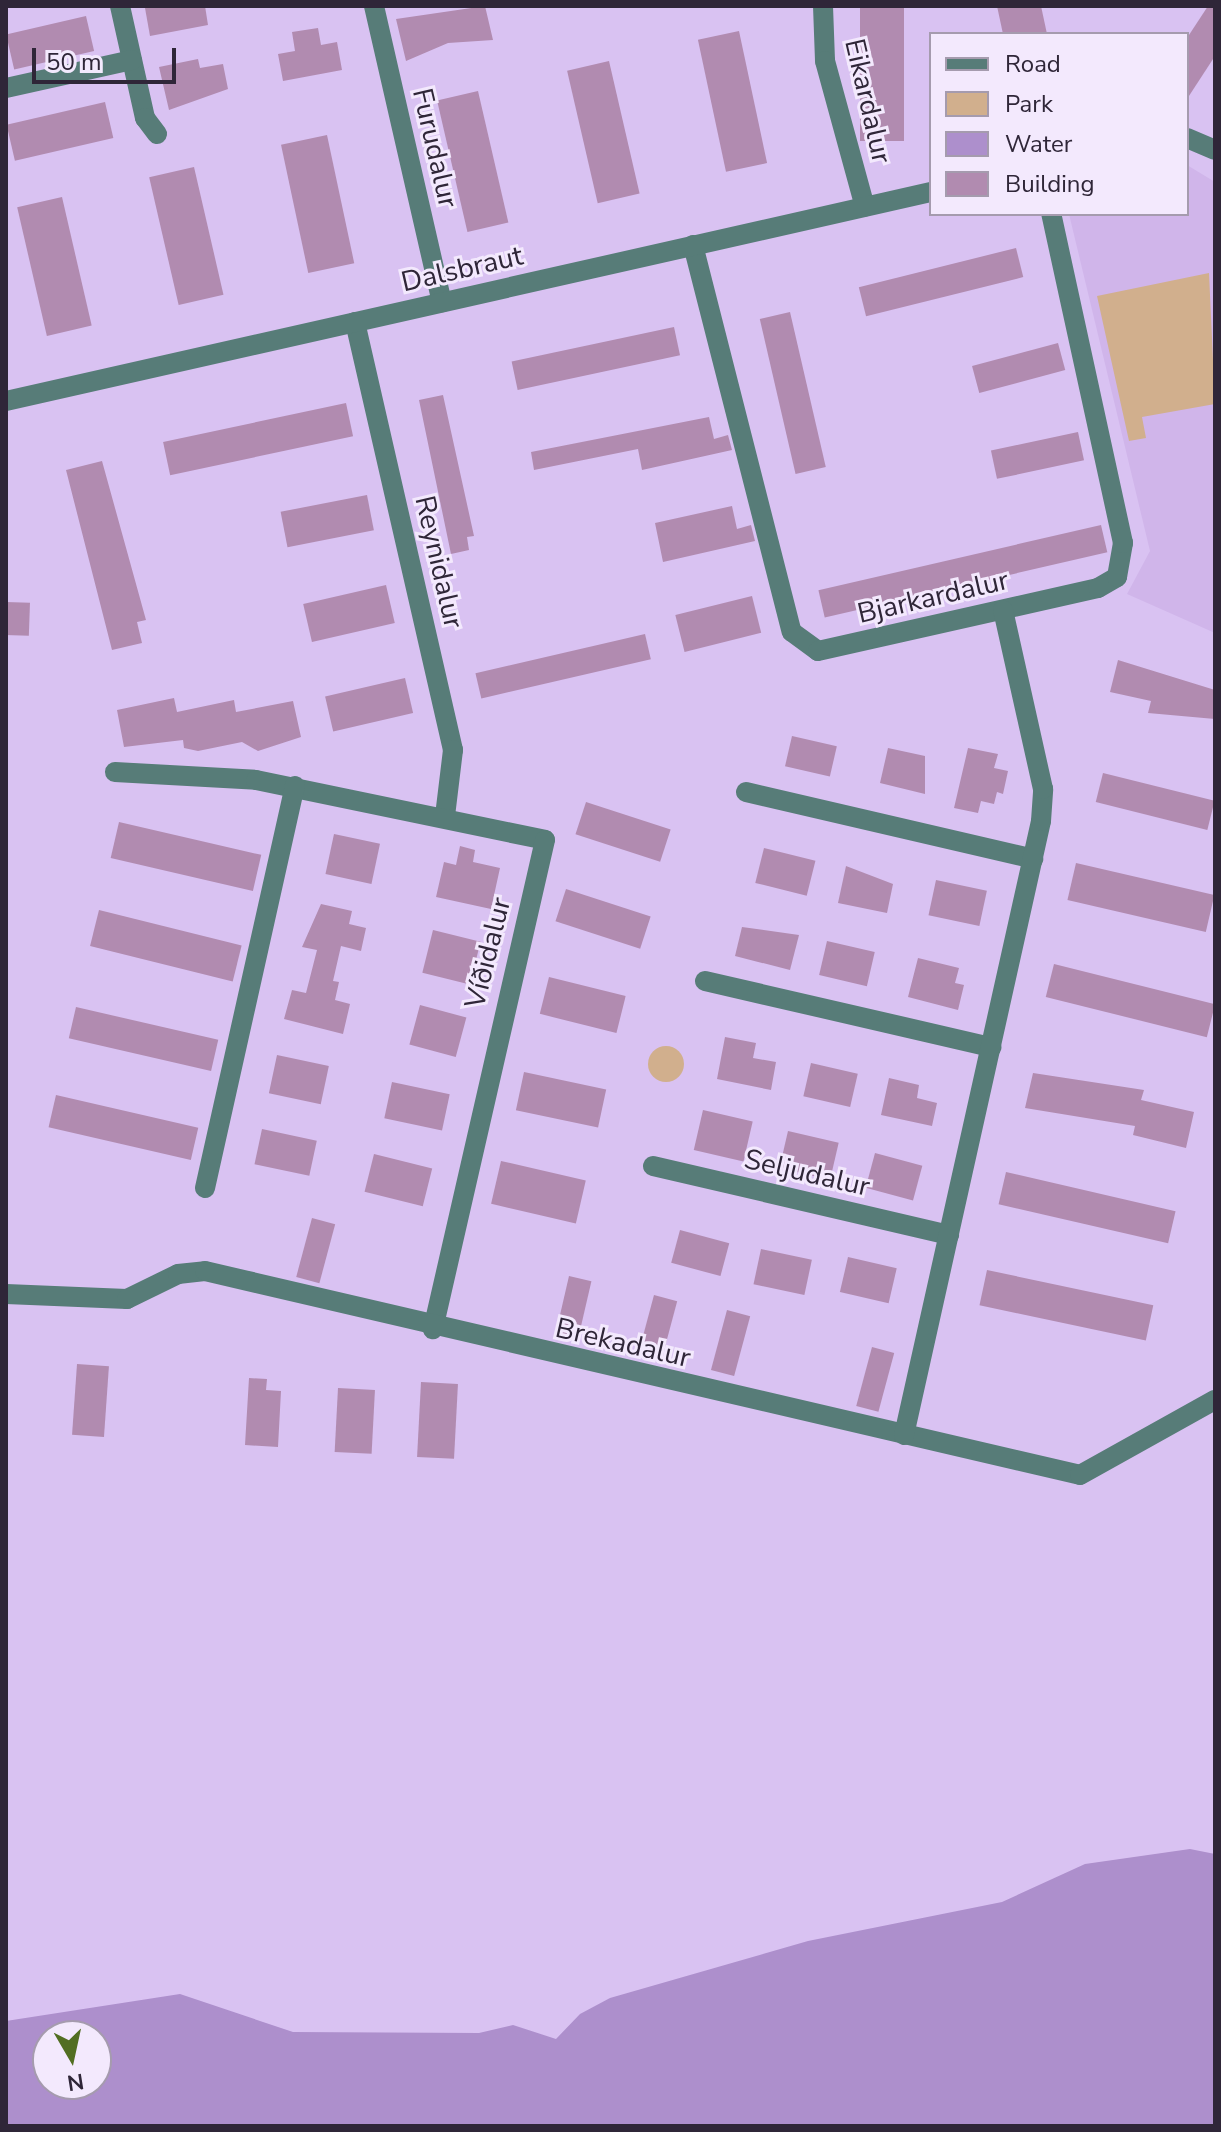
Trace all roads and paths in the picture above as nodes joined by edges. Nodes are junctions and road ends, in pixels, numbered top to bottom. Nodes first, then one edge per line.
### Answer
1 (120, 6) edge
2 (374, 6) edge
3 (823, 6) edge
4 (132, 60) junction
5 (6, 88) edge
6 (157, 134) dead end
7 (1189, 139) edge
8 (1215, 150) edge
9 (929, 192) edge
10 (865, 207) junction
11 (1051, 216) edge
12 (693, 245) junction
13 (442, 302) junction
14 (355, 322) junction
15 (6, 401) edge
16 (1003, 610) junction
17 (115, 772) dead end
18 (295, 786) junction
19 (746, 792) dead end
20 (445, 816) junction
21 (1033, 859) junction
22 (705, 981) dead end
23 (992, 1047) junction
24 (653, 1166) dead end
25 (205, 1188) dead end
26 (949, 1235) junction
27 (6, 1294) edge
28 (433, 1329) junction
29 (1215, 1400) edge
30 (904, 1435) junction

1 - 4 street
2 - 13 street, Furudalur
3 - 10 street, Eikardalur
4 - 5 street
4 - 6 street
7 - 8 street
9 - 10 street, Dalsbraut
10 - 12 street, Dalsbraut
11 - 16 street, Bjarkardalur
12 - 13 street, Dalsbraut
12 - 16 street, Bjarkardalur
13 - 14 street, Dalsbraut
14 - 15 street, Dalsbraut
14 - 20 street, Reynidalur
16 - 21 street
17 - 18 street, Víðidalur
18 - 20 street, Víðidalur
18 - 25 street
19 - 21 street
20 - 28 street, Víðidalur
21 - 23 street
22 - 23 street
23 - 26 street
24 - 26 street, Seljudalur
26 - 30 street
27 - 28 street, Brekadalur
28 - 30 street, Brekadalur
29 - 30 street, Brekadalur

